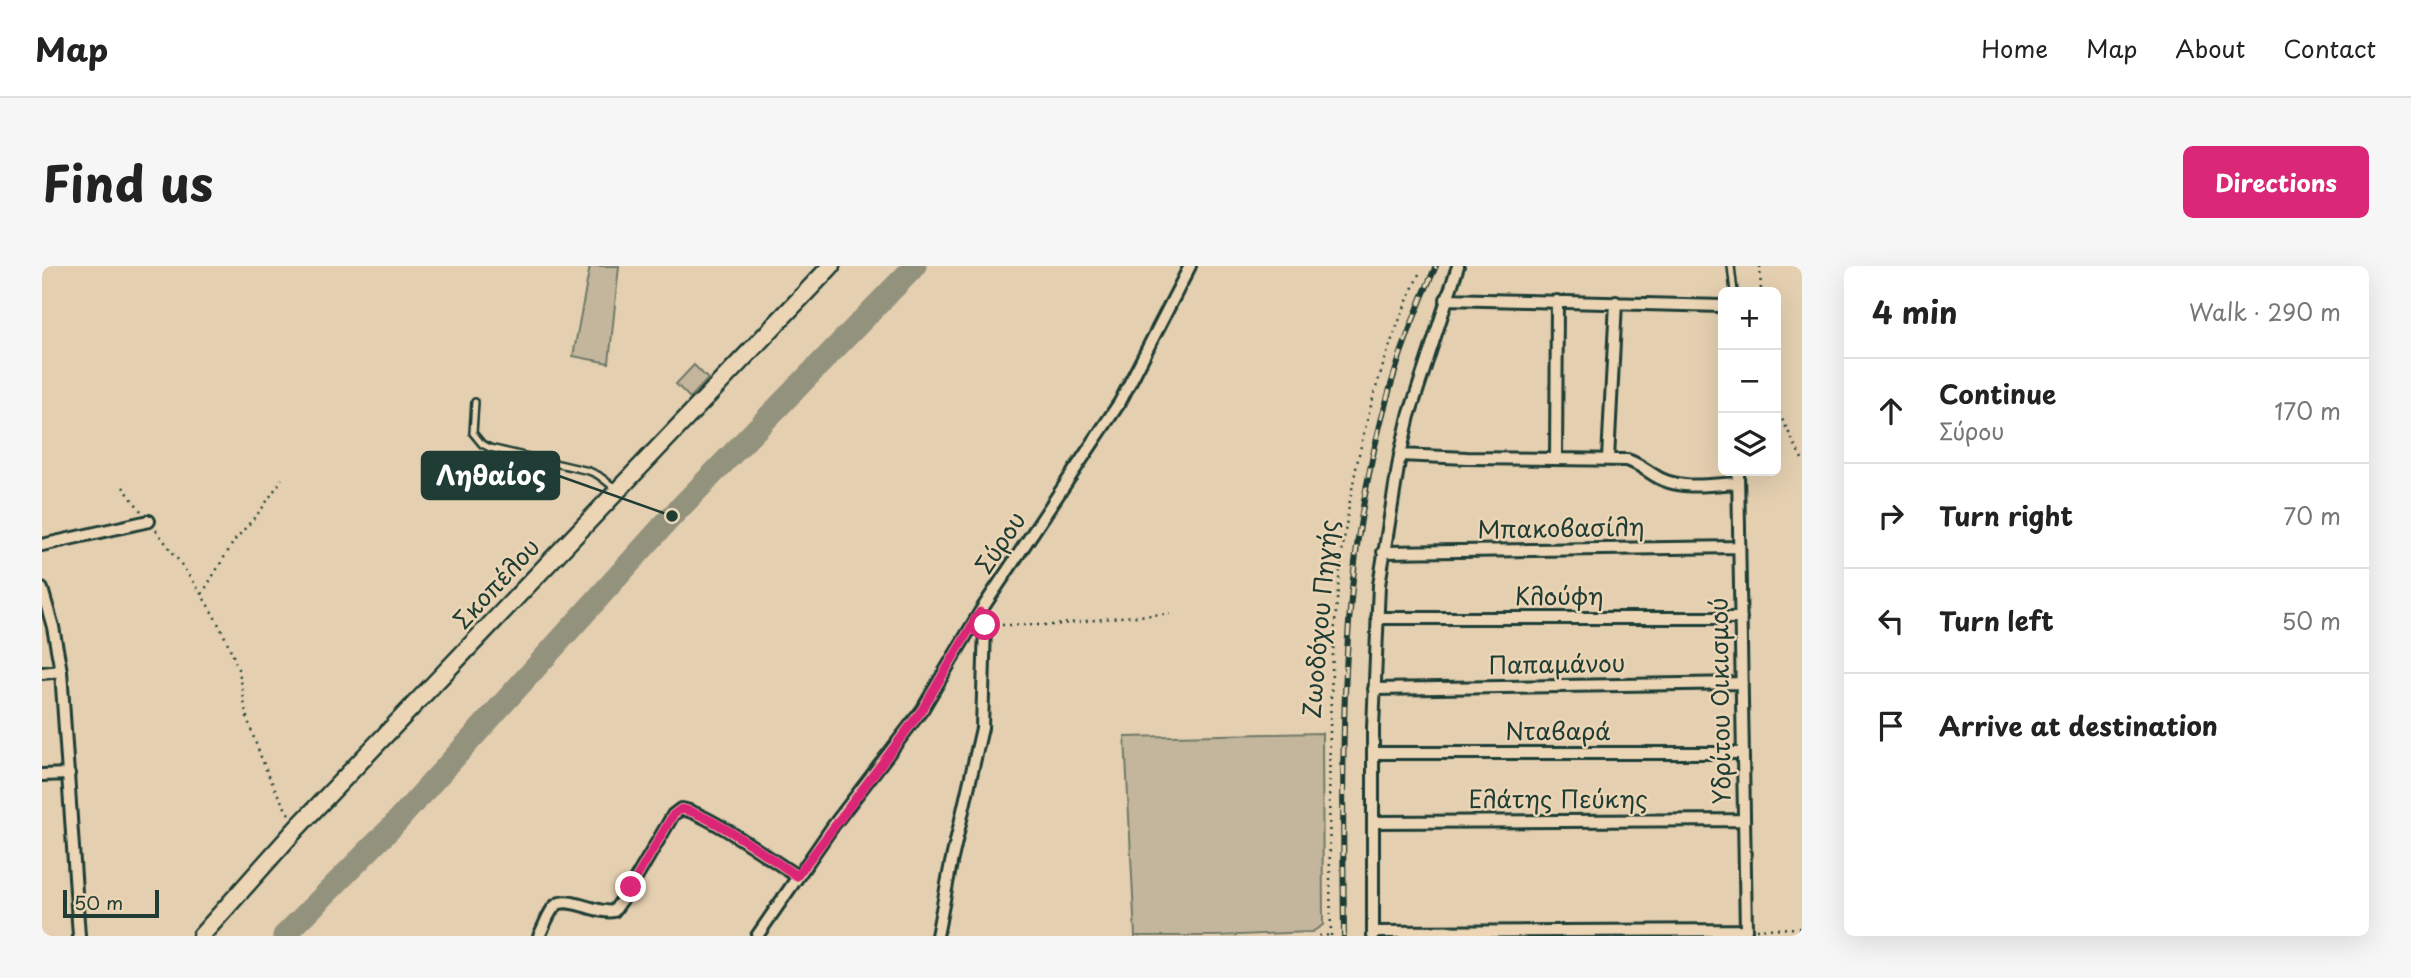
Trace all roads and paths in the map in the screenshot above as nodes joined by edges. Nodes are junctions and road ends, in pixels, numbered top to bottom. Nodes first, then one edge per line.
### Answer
1 (831, 266) edge
2 (1190, 266) edge
3 (1458, 266) edge
4 (1731, 266) edge
5 (1760, 266) edge
6 (1419, 274) dead end
7 (1733, 287) edge
8 (1761, 287) edge
9 (1447, 299) junction
10 (1558, 301) junction
11 (1616, 302) junction
12 (1718, 306) edge
13 (475, 402) dead end
14 (1779, 413) edge
15 (1400, 455) junction
16 (1556, 459) junction
17 (1608, 459) junction
18 (1802, 459) edge
19 (1738, 476) edge
20 (282, 479) dead end
21 (1738, 483) junction
22 (123, 487) dead end
23 (617, 490) junction
24 (149, 521) junction
25 (42, 545) edge
26 (1739, 547) junction
27 (1383, 552) junction
28 (42, 589) edge
29 (202, 594) junction
30 (980, 612) junction
31 (1170, 614) dead end
32 (1377, 618) junction
33 (1741, 618) junction
34 (985, 625) junction
35 (61, 671) junction
36 (42, 673) edge
37 (1742, 683) junction
38 (1374, 689) junction
39 (1743, 752) junction
40 (1374, 753) junction
41 (69, 774) junction
42 (42, 775) edge
43 (1744, 820) junction
44 (1373, 822) junction
45 (297, 828) junction
46 (797, 876) junction
47 (1802, 928) edge
48 (1746, 930) junction
49 (1373, 934) edge
50 (79, 936) edge
51 (201, 936) edge
52 (539, 936) edge
53 (757, 936) edge
54 (937, 936) edge
55 (1319, 936) edge
56 (1331, 936) edge

1 - 23 main road, Σκοπέλου
2 - 30 street, Σύρου
3 - 9 street
4 - 7 lane
5 - 8 path
6 - 56 path, Ζωοδόχου Πηγής
9 - 10 street
9 - 15 street
10 - 11 street
10 - 16 street
11 - 12 street
11 - 17 street
13 - 23 lane
14 - 18 path
15 - 16 street
15 - 27 street
16 - 17 street
17 - 21 street
19 - 21 street, Υδρίτου Οικισμού
20 - 29 path
21 - 26 street, Υδρίτου Οικισμού
22 - 24 path
23 - 45 main road, Σκοπέλου
24 - 25 street
24 - 29 path
26 - 27 street, Μπακοβασίλη
26 - 33 street, Υδρίτου Οικισμού
27 - 32 street
28 - 35 street
29 - 45 path
30 - 34 street
30 - 46 street, Σύρου
31 - 34 path
32 - 33 street, Κλούφη
32 - 38 street
33 - 37 street, Υδρίτου Οικισμού
34 - 54 street
35 - 36 street
35 - 41 street
37 - 38 street, Παπαμάνου
37 - 39 street, Υδρίτου Οικισμού
38 - 40 street
39 - 40 street, Νταβαρά
39 - 43 street, Υδρίτου Οικισμού
40 - 44 street
41 - 42 street
41 - 50 street
43 - 44 street, Ελάτης Πεύκης
43 - 48 street, Υδρίτου Οικισμού
44 - 49 street
45 - 51 main road, Σκοπέλου
46 - 52 street
46 - 53 street, Σύρου
47 - 48 path
48 - 49 street
55 - 56 path

